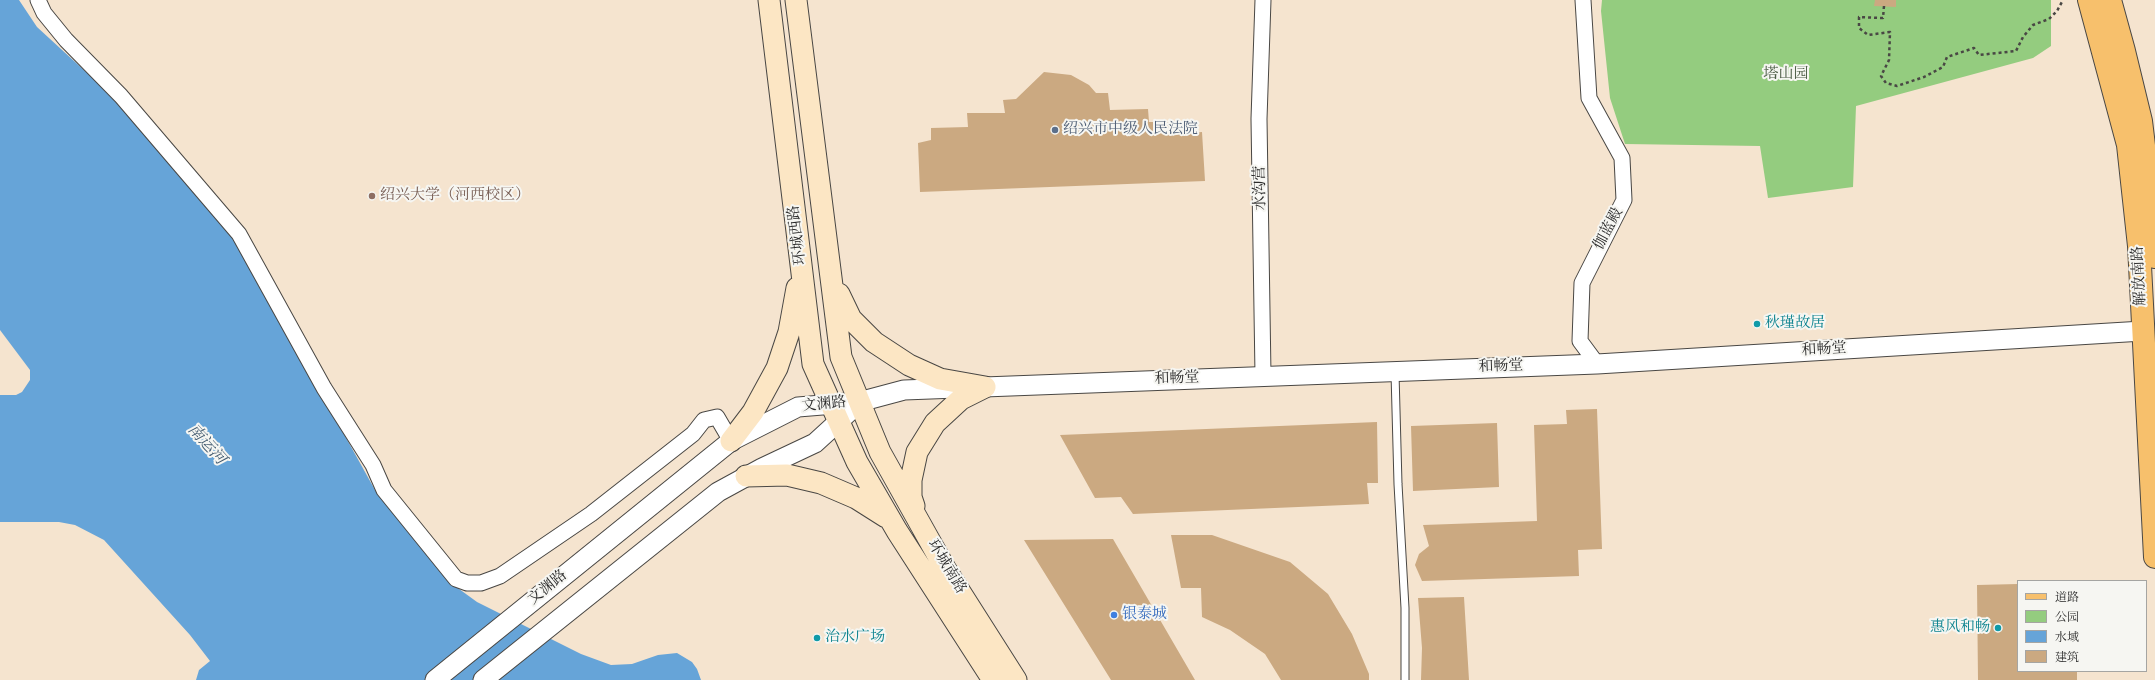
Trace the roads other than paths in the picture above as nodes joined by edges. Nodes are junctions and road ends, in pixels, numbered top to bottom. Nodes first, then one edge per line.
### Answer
1 (38, 0) edge
2 (769, 0) edge
3 (796, 0) edge
4 (1263, 0) edge
5 (1583, 0) edge
6 (2089, 0) edge
7 (2110, 0) edge
8 (828, 251) junction
9 (800, 253) junction
10 (2155, 270) edge
11 (2149, 330) edge
12 (1597, 364) junction
13 (1395, 371) junction
14 (1263, 375) junction
15 (984, 387) junction
16 (859, 402) junction
17 (834, 413) junction
18 (731, 441) junction
19 (880, 452) joint
20 (857, 462) joint
21 (746, 476) junction
22 (891, 520) junction
23 (923, 529) junction
24 (2155, 557) edge
25 (435, 680) edge
26 (482, 680) edge
27 (993, 680) edge
28 (1016, 680) edge
29 (1405, 680) edge

1 - 18 street
2 - 9 main road, 环城西路
3 - 8 main road, 环城西路
4 - 14 street, 水沟营
5 - 12 street, 伽蓝殿
6 - 11 main road, 解放南路
7 - 10 main road, 解放南路
8 - 15 main road
8 - 16 main road, 环城西路
9 - 17 main road, 环城西路
9 - 18 main road
11 - 12 street, 和畅堂
11 - 24 main road, 解放南路
12 - 13 street, 和畅堂
13 - 14 street, 和畅堂
13 - 29 lane
14 - 15 street, 和畅堂
15 - 16 street, 和畅堂
15 - 23 main road
16 - 17 street, 文渊路
16 - 19 main road, 环城西路
17 - 18 street, 文渊路
17 - 20 main road, 环城西路
17 - 21 street, 文渊路
18 - 25 street, 文渊路
19 - 23 main road, 环城南路
20 - 22 main road, 环城南路
21 - 22 main road
21 - 26 street, 文渊路
22 - 27 main road, 环城南路
23 - 28 main road, 环城南路

